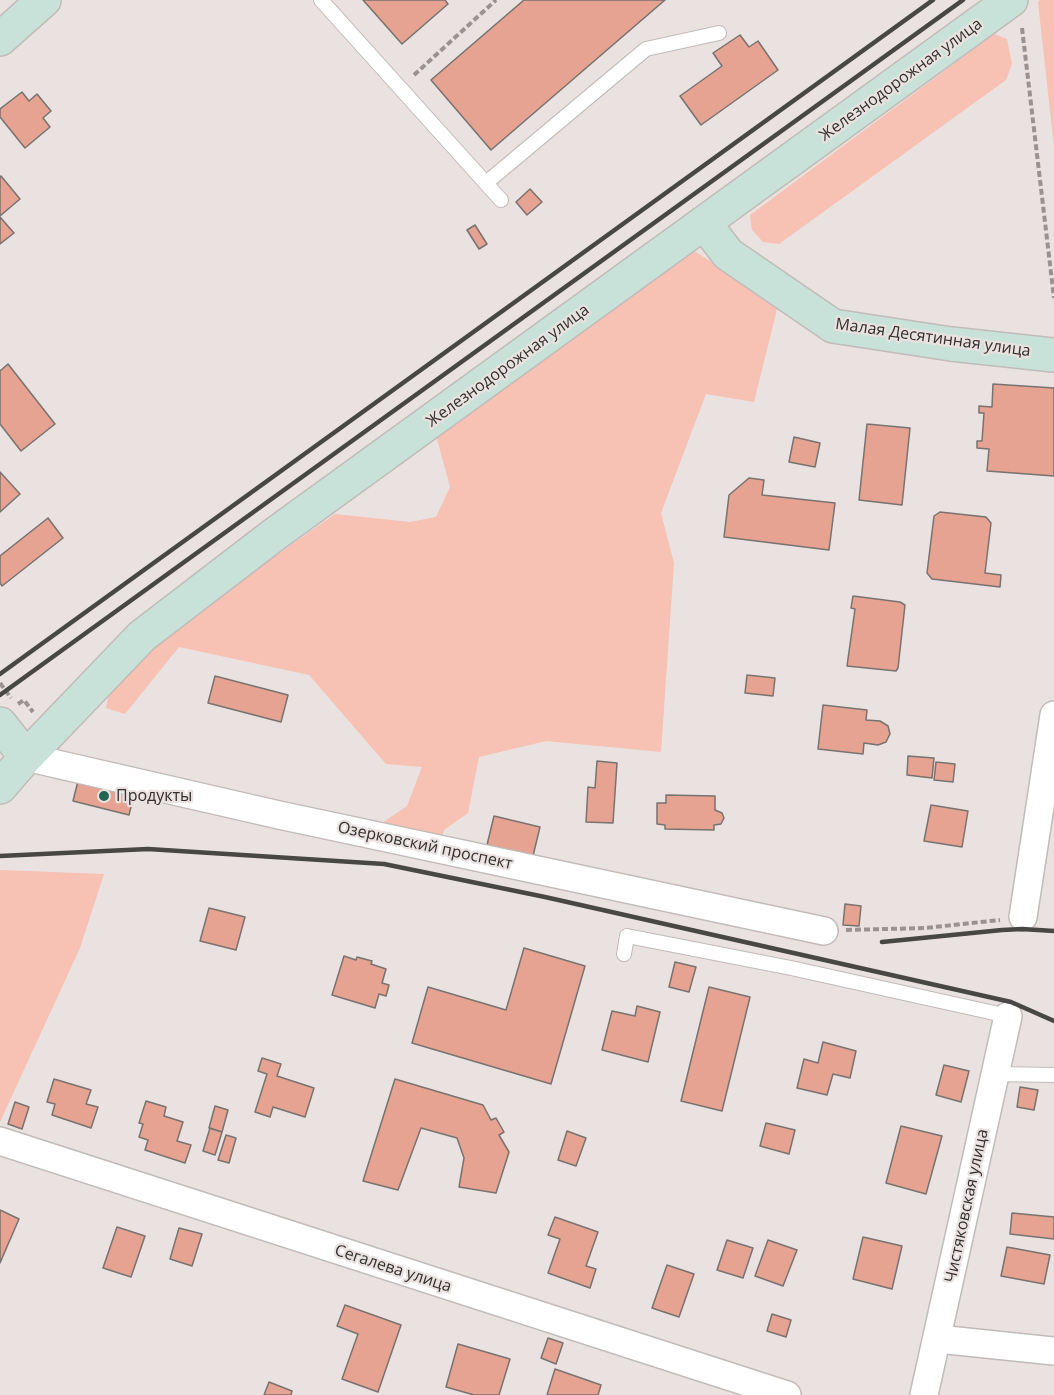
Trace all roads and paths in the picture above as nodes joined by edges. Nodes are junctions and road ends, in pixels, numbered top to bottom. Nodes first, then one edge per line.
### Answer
1 (44, 0) edge
2 (321, 0) edge
3 (496, 0) edge
4 (1016, 9) edge
5 (719, 33) dead end
6 (0, 39) edge
7 (400, 88) junction
8 (486, 183) junction
9 (501, 200) dead end
10 (705, 224) junction
11 (674, 246) junction
12 (728, 254) junction
13 (1054, 298) edge
14 (1054, 355) edge
15 (1054, 715) edge
16 (0, 724) edge
17 (26, 757) junction
18 (0, 787) edge
19 (1023, 917) joint
20 (824, 931) joint
21 (624, 954) dead end
22 (1008, 1016) joint
23 (995, 1074) junction
24 (1054, 1075) edge
25 (0, 1141) edge
26 (938, 1339) junction
27 (1054, 1351) edge
28 (787, 1395) edge
29 (924, 1395) edge

1 - 6 street
2 - 7 lane
3 - 7 path
4 - 10 street, Железнодорожная улица
4 - 13 path
5 - 8 lane
7 - 8 lane
8 - 9 lane
10 - 11 street, Железнодорожная улица
10 - 12 street, Малая Десятинная улица
11 - 12 street
11 - 17 street, Железнодорожная улица
12 - 14 street, Малая Десятинная улица
15 - 19 street
16 - 17 street
17 - 18 street, Железнодорожная улица
17 - 20 street, Озерковский проспект
19 - 20 path
21 - 22 lane
22 - 23 street, Чистяковская улица
23 - 24 lane
23 - 26 street, Чистяковская улица
25 - 28 street, Сегалева улица
26 - 27 street
26 - 29 street, Чистяковская улица

